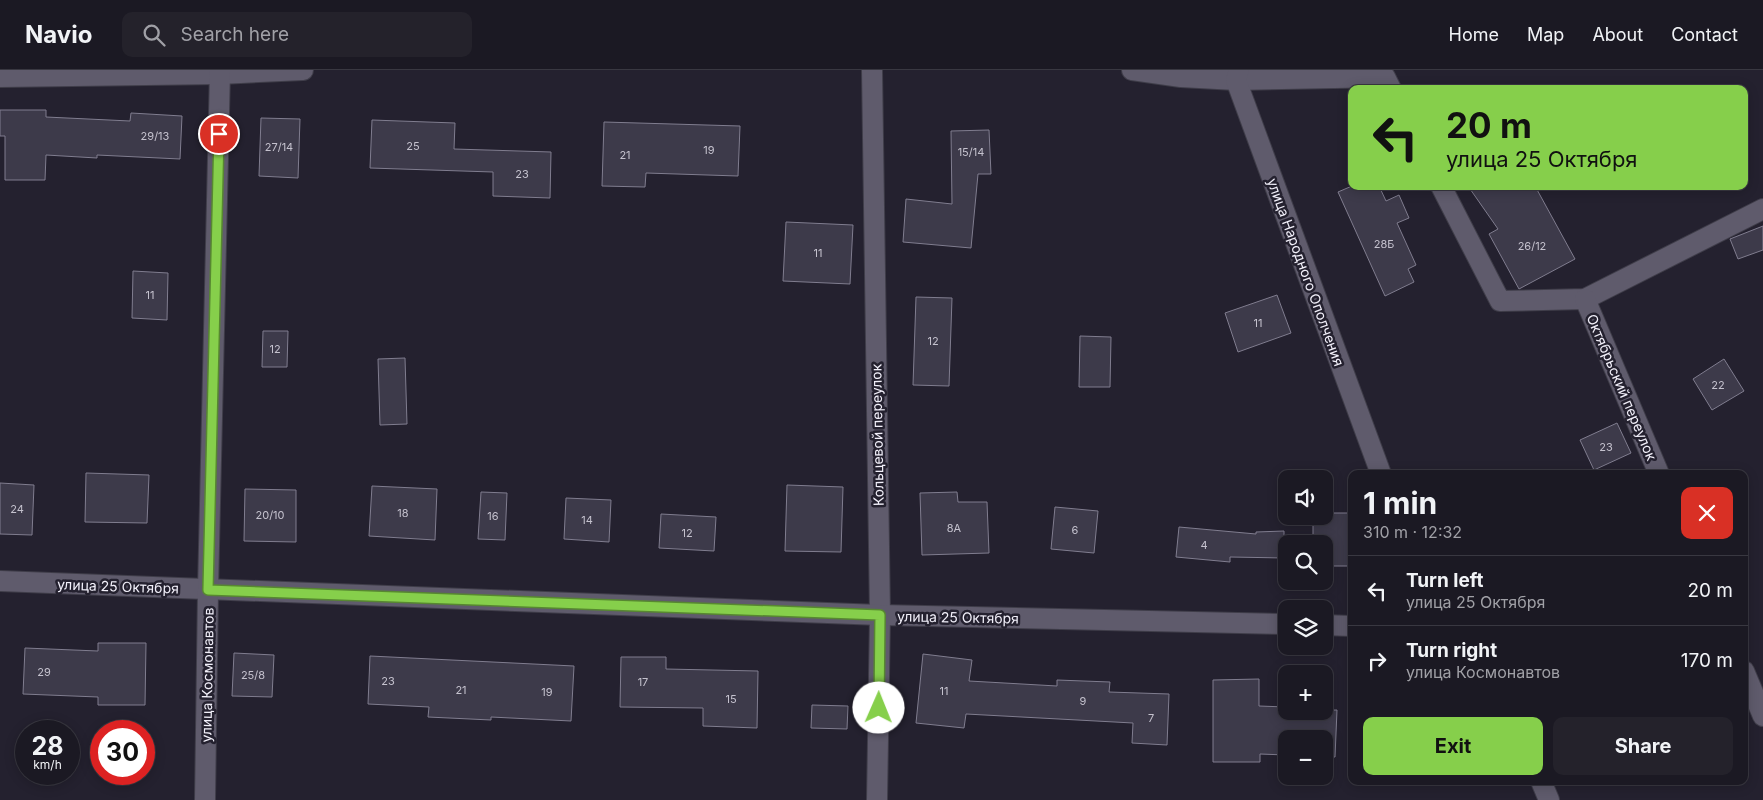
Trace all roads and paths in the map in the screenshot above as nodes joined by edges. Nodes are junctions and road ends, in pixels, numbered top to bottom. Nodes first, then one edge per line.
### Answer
1 (303, 70) edge
2 (872, 70) edge
3 (1132, 70) edge
4 (220, 72) edge
5 (1238, 75) edge
6 (0, 77) edge
7 (1389, 85) edge
8 (1443, 190) edge
9 (1763, 209) edge
10 (1585, 300) junction
11 (1380, 470) edge
12 (1657, 470) edge
13 (0, 581) edge
14 (208, 590) junction
15 (880, 615) junction
16 (1278, 624) edge
17 (1333, 625) edge
18 (1348, 626) edge
19 (1748, 680) edge
20 (1763, 716) edge
21 (1543, 785) edge
22 (206, 800) edge
23 (877, 800) edge
24 (1549, 800) edge

1 - 4 street
2 - 15 street, Кольцевой переулок
3 - 5 street
4 - 6 street
4 - 14 street, улица Космонавтов
5 - 7 street
5 - 11 street, улица Народного Ополчения
8 - 10 street
9 - 10 street
10 - 12 street, Октябрьский переулок
13 - 14 street, улица 25 Октября
14 - 15 street, улица 25 Октября
14 - 22 street, улица Космонавтов
15 - 16 street, улица 25 Октября
15 - 23 street, Кольцевой переулок
17 - 18 street
19 - 20 street
21 - 24 street

